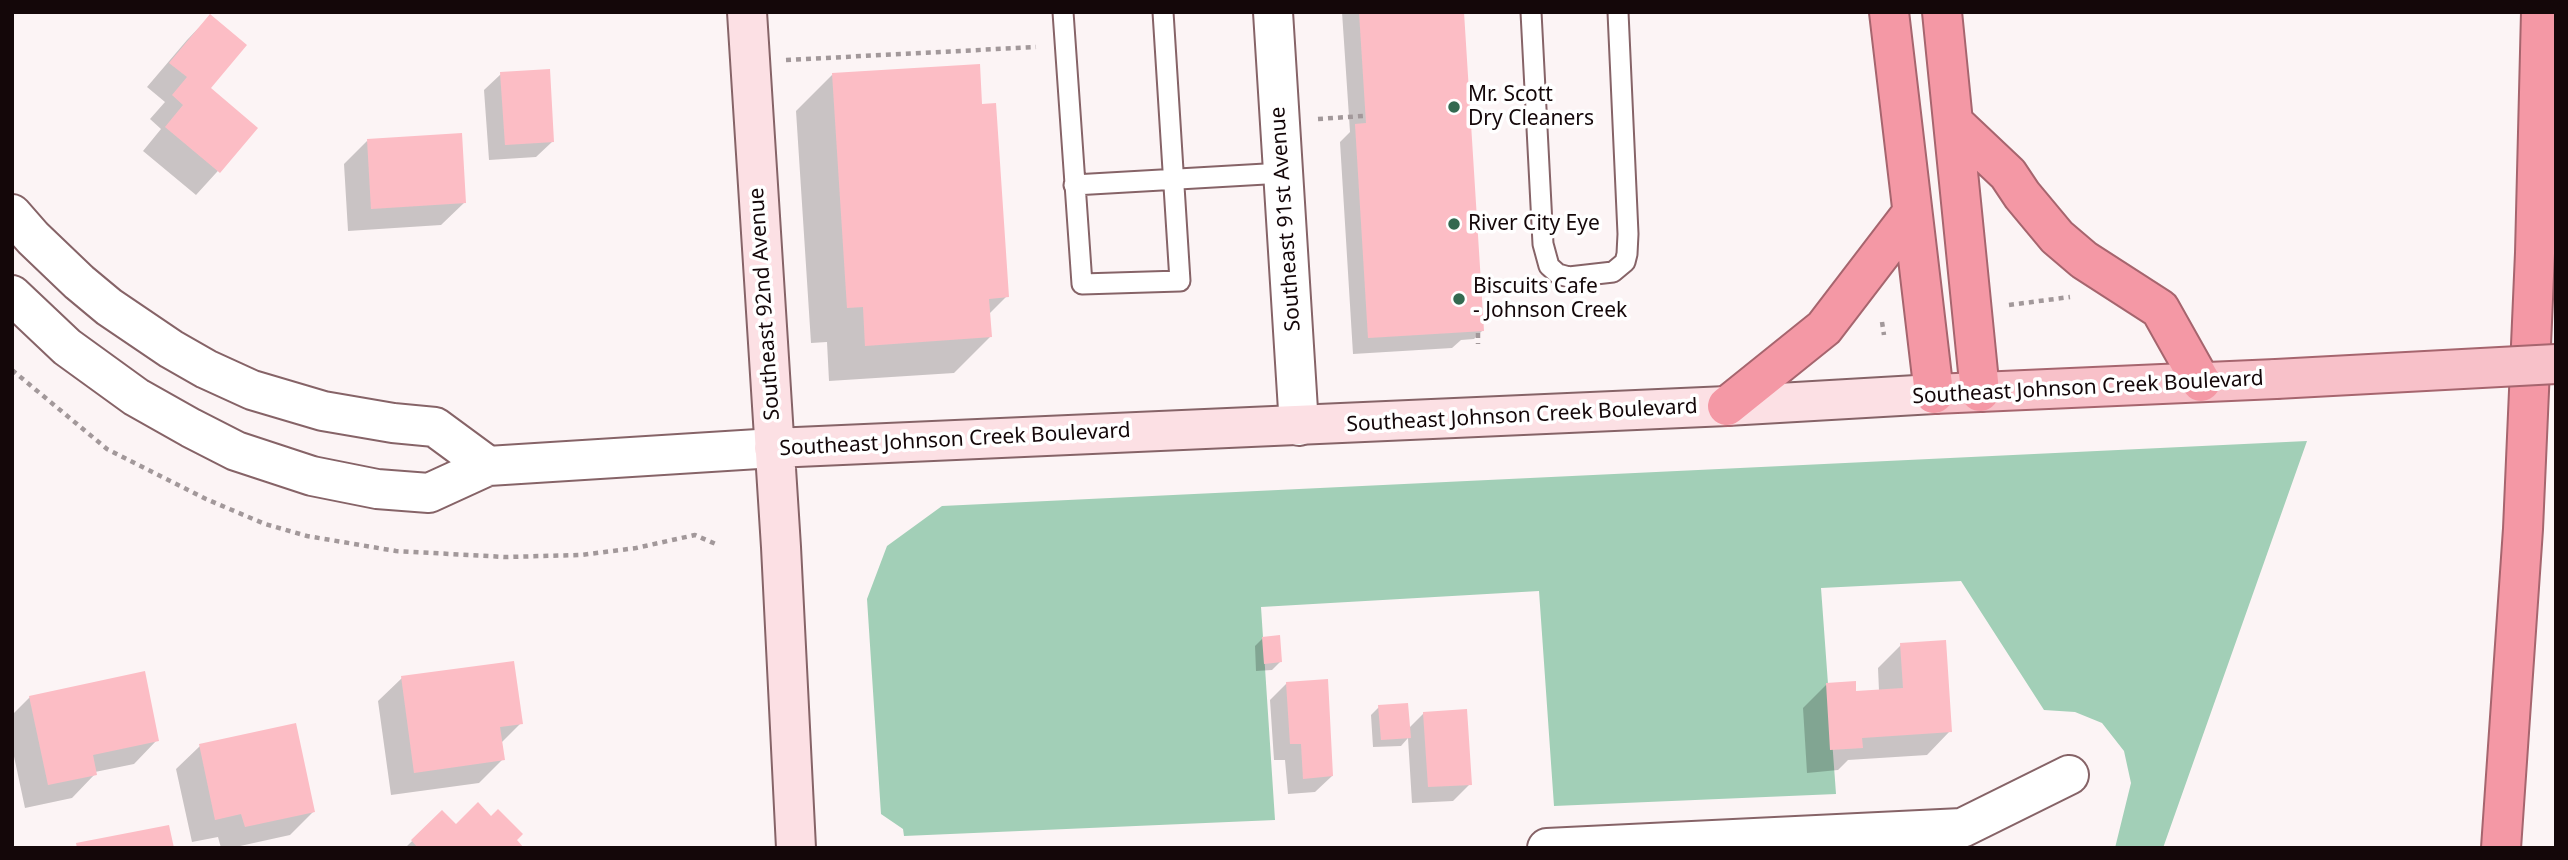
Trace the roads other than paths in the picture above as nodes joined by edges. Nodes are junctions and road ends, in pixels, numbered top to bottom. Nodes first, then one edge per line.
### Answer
1 (747, 12) edge
2 (1063, 12) edge
3 (1163, 12) edge
4 (1273, 12) edge
5 (1531, 12) edge
6 (1618, 12) edge
7 (1889, 12) edge
8 (1942, 12) edge
9 (2540, 12) edge
10 (1954, 123) junction
11 (1283, 173) junction
12 (1172, 180) junction
13 (1074, 186) junction
14 (1912, 212) junction
15 (12, 214) edge
16 (12, 295) edge
17 (2556, 364) edge
18 (2201, 382) junction
19 (1980, 392) junction
20 (1934, 394) junction
21 (1727, 406) junction
22 (1299, 426) junction
23 (774, 448) junction
24 (488, 466) junction
25 (2069, 775) dead end
26 (1953, 838) edge
27 (1646, 845) edge
28 (796, 848) edge
29 (1547, 848) edge
30 (2501, 848) edge

1 - 23 main road, Southeast 92nd Avenue
2 - 13 lane
3 - 12 lane
4 - 11 street, Southeast 91st Avenue
5 - 6 lane
7 - 14 highway
8 - 10 highway
9 - 30 highway
10 - 18 highway
10 - 19 highway
11 - 12 lane
11 - 22 street, Southeast 91st Avenue
12 - 13 lane
12 - 13 lane
14 - 20 highway
14 - 21 highway
15 - 24 street
16 - 24 street, Southeast Johnson Creek Boulevard
17 - 18 main road, Southeast Johnson Creek Boulevard, bridge
18 - 19 main road, Southeast Johnson Creek Boulevard
19 - 20 main road, Southeast Johnson Creek Boulevard
20 - 21 main road, Southeast Johnson Creek Boulevard
21 - 22 main road, Southeast Johnson Creek Boulevard
22 - 23 main road, Southeast Johnson Creek Boulevard
23 - 24 street, Southeast Johnson Creek Boulevard
23 - 28 main road, Southeast 92nd Avenue
25 - 26 street
26 - 27 street
27 - 29 street

